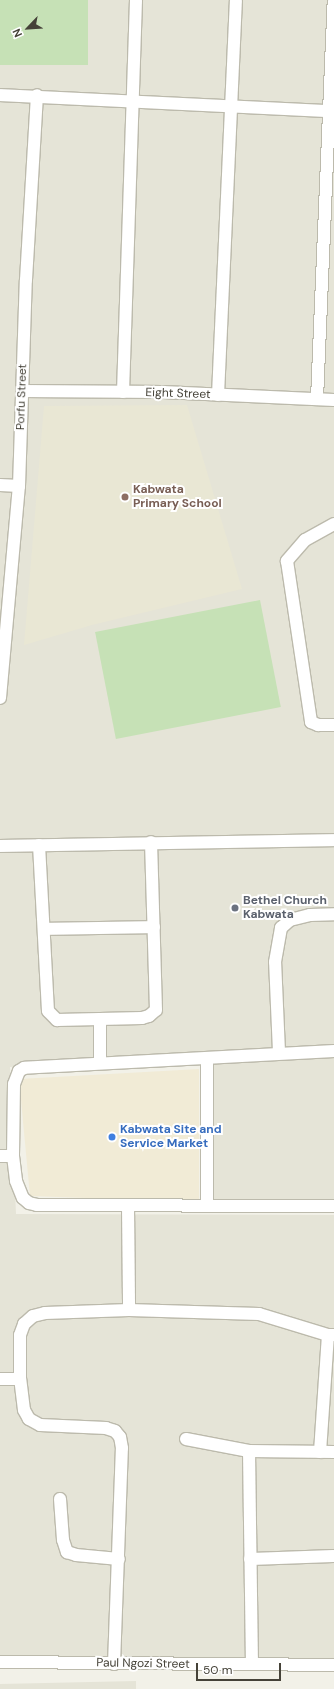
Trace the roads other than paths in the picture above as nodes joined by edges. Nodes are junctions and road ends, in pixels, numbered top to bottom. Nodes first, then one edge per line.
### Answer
1 (136, 0) edge
2 (236, 0) edge
3 (334, 1) edge
4 (0, 95) edge
5 (37, 95) junction
6 (131, 101) junction
7 (232, 106) junction
8 (330, 110) junction
9 (330, 181) edge
10 (22, 391) junction
11 (123, 392) junction
12 (218, 395) junction
13 (317, 399) junction
14 (334, 400) edge
15 (0, 485) edge
16 (19, 486) junction
17 (334, 524) edge
18 (0, 698) edge
19 (334, 725) edge
20 (334, 840) edge
21 (151, 842) junction
22 (39, 845) junction
23 (0, 846) edge
24 (334, 914) edge
25 (44, 928) junction
26 (154, 928) junction
27 (100, 1019) junction
28 (334, 1051) edge
29 (279, 1052) junction
30 (207, 1058) junction
31 (100, 1063) junction
32 (0, 1156) edge
33 (13, 1156) junction
34 (128, 1206) junction
35 (207, 1206) junction
36 (334, 1206) edge
37 (129, 1310) junction
38 (331, 1335) edge
39 (0, 1379) edge
40 (20, 1379) junction
41 (186, 1439) dead end
42 (249, 1451) junction
43 (320, 1452) junction
44 (334, 1452) edge
45 (60, 1498) dead end
46 (334, 1556) edge
47 (119, 1559) junction
48 (250, 1559) junction
49 (0, 1662) edge
50 (114, 1664) junction
51 (252, 1664) junction
52 (334, 1665) edge

1 - 6 street
2 - 7 street
3 - 8 street
4 - 5 street
5 - 6 street
5 - 10 street, Porfu Street
6 - 7 street
6 - 11 street
7 - 8 street
7 - 12 street
8 - 9 street
9 - 13 street
10 - 11 street, Eight Street
10 - 16 street, Porfu Street
11 - 12 street, Eight Street
12 - 13 street, Eight Street
13 - 14 street, Eight Street
15 - 16 street
16 - 18 street, Porfu Street
17 - 19 street
20 - 21 street
21 - 22 street
21 - 26 street
22 - 23 street
22 - 25 street
24 - 29 street
25 - 26 street
25 - 27 street
26 - 27 street
27 - 31 street
28 - 29 street
29 - 30 street
30 - 31 street
30 - 35 street
31 - 33 street
32 - 33 street
33 - 34 street
34 - 35 street
34 - 37 street
35 - 36 street
37 - 38 street
37 - 40 street
38 - 43 street
39 - 40 street
40 - 47 street
41 - 42 street
42 - 43 street
42 - 48 street
43 - 44 street
45 - 47 street
46 - 48 street
47 - 50 street
48 - 51 street
49 - 50 street, Paul Ngozi Street
50 - 51 street, Paul Ngozi Street
51 - 52 street, Paul Ngozi Street

